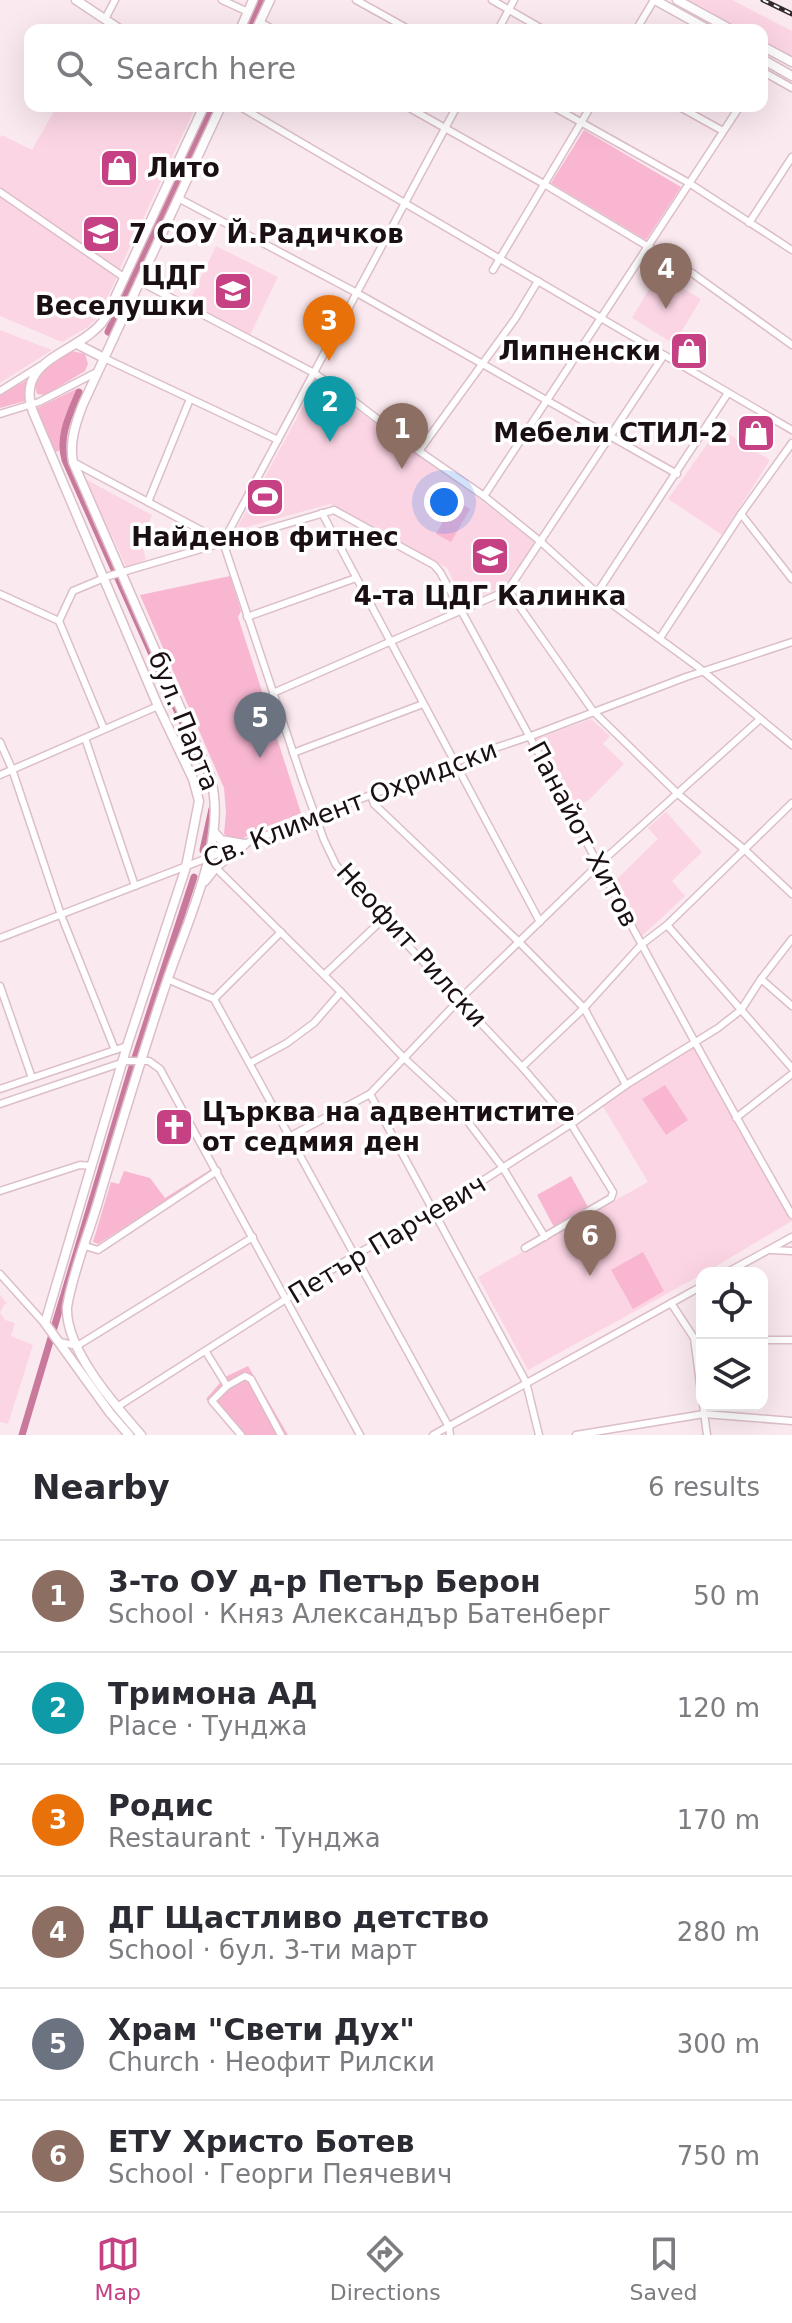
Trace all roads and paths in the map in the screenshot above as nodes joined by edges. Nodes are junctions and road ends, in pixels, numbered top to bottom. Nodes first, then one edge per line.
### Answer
1 (76, 0) edge
2 (115, 0) edge
3 (222, 0) edge
4 (253, 0) edge
5 (270, 0) edge
6 (356, 0) edge
7 (492, 0) edge
8 (514, 0) edge
9 (655, 0) edge
10 (677, 0) edge
11 (509, 10) junction
12 (248, 12) junction
13 (105, 19) junction
14 (112, 24) edge
15 (243, 24) edge
16 (259, 24) edge
17 (399, 24) edge
18 (501, 24) edge
19 (534, 24) edge
20 (640, 24) edge
21 (698, 24) edge
22 (721, 24) edge
23 (768, 50) edge
24 (774, 53) junction
25 (768, 58) edge
26 (792, 62) edge
27 (768, 63) edge
28 (768, 75) edge
29 (792, 76) edge
30 (792, 88) edge
31 (201, 112) edge
32 (218, 112) edge
33 (249, 112) edge
34 (416, 112) edge
35 (454, 112) edge
36 (563, 112) edge
37 (587, 112) edge
38 (689, 112) edge
39 (736, 112) edge
40 (581, 122) junction
41 (445, 129) junction
42 (723, 131) junction
43 (792, 157) edge
44 (689, 183) junction
45 (544, 184) junction
46 (0, 192) edge
47 (178, 198) junction
48 (405, 203) junction
49 (749, 223) junction
50 (648, 246) junction
51 (792, 250) edge
52 (500, 259) junction
53 (493, 270) dead end
54 (125, 278) junction
55 (139, 281) junction
56 (538, 281) junction
57 (357, 293) junction
58 (601, 318) junction
59 (77, 344) junction
60 (792, 345) edge
61 (88, 350) junction
62 (664, 355) junction
63 (104, 358) junction
64 (43, 364) junction
65 (481, 364) junction
66 (97, 372) junction
67 (314, 373) junction
68 (0, 391) edge
69 (728, 393) junction
70 (190, 399) junction
71 (546, 401) junction
72 (30, 406) junction
73 (0, 414) edge
74 (792, 430) edge
75 (610, 436) junction
76 (278, 440) junction
77 (792, 443) edge
78 (419, 451) junction
79 (73, 462) junction
80 (677, 474) junction
81 (484, 496) junction
82 (148, 502) junction
83 (322, 513) junction
84 (741, 514) junction
85 (223, 542) junction
86 (541, 542) junction
87 (113, 575) junction
88 (791, 577) edge
89 (356, 578) junction
90 (508, 590) junction
91 (597, 593) junction
92 (0, 594) edge
93 (461, 611) junction
94 (247, 617) junction
95 (59, 621) junction
96 (660, 638) junction
97 (390, 642) junction
98 (792, 642) edge
99 (703, 672) junction
100 (273, 693) junction
101 (423, 704) junction
102 (158, 706) junction
103 (593, 711) junction
104 (759, 720) junction
105 (104, 729) junction
106 (531, 736) junction
107 (85, 738) junction
108 (0, 742) edge
109 (792, 745) edge
110 (293, 753) junction
111 (455, 762) junction
112 (12, 769) junction
113 (0, 775) edge
114 (678, 794) junction
115 (371, 795) junction
116 (792, 803) edge
117 (316, 817) junction
118 (213, 831) junction
119 (245, 844) junction
120 (745, 850) junction
121 (207, 859) junction
122 (599, 864) junction
123 (186, 867) junction
124 (216, 867) junction
125 (135, 886) junction
126 (201, 889) junction
127 (792, 894) edge
128 (61, 915) junction
129 (383, 919) junction
130 (540, 922) junction
131 (667, 925) junction
132 (281, 932) junction
133 (0, 938) edge
134 (792, 939) edge
135 (520, 943) junction
136 (642, 944) junction
137 (324, 975) junction
138 (167, 979) junction
139 (761, 979) junction
140 (0, 986) edge
141 (341, 992) junction
142 (214, 999) junction
143 (460, 999) junction
144 (792, 1006) edge
145 (584, 1008) junction
146 (741, 1010) junction
147 (695, 1041) junction
148 (127, 1046) junction
149 (115, 1050) junction
150 (404, 1058) junction
151 (138, 1061) junction
152 (124, 1062) junction
153 (250, 1063) junction
154 (522, 1067) junction
155 (792, 1068) edge
156 (792, 1074) edge
157 (32, 1078) junction
158 (626, 1085) junction
159 (0, 1089) edge
160 (370, 1094) junction
161 (0, 1104) edge
162 (736, 1118) junction
163 (571, 1124) junction
164 (289, 1137) junction
165 (92, 1166) junction
166 (503, 1168) junction
167 (217, 1171) junction
168 (0, 1191) edge
169 (434, 1212) junction
170 (792, 1215) edge
171 (253, 1237) junction
172 (545, 1237) junction
173 (792, 1237) edge
174 (85, 1246) junction
175 (525, 1248) dead end
176 (768, 1249) junction
177 (792, 1251) edge
178 (355, 1255) junction
179 (736, 1267) edge
180 (0, 1274) edge
181 (696, 1289) edge
182 (287, 1299) junction
183 (671, 1303) junction
184 (46, 1326) junction
185 (696, 1335) edge
186 (57, 1340) junction
187 (768, 1340) edge
188 (792, 1340) edge
189 (77, 1346) junction
190 (206, 1352) junction
191 (84, 1358) junction
192 (526, 1382) junction
193 (227, 1386) junction
194 (117, 1407) junction
195 (704, 1411) edge
196 (704, 1414) junction
197 (792, 1421) edge
198 (632, 1426) junction
199 (449, 1431) edge
200 (129, 1435) edge
201 (141, 1435) edge
202 (241, 1435) edge
203 (281, 1435) edge
204 (360, 1435) edge
205 (433, 1435) edge
206 (539, 1435) edge
207 (576, 1435) edge
208 (633, 1435) edge
209 (707, 1435) edge

1 - 13 main road
2 - 13 street
3 - 12 street
4 - 12 main road
5 - 16 main road
6 - 17 street
7 - 11 street
8 - 11 street
9 - 20 street
9 - 21 main road
10 - 22 main road
11 - 18 street
11 - 19 street
12 - 15 main road
13 - 14 main road
23 - 24 main road
24 - 25 street
24 - 26 main road
27 - 29 main road
28 - 30 street
31 - 54 main road
32 - 47 main road
33 - 48 street
34 - 41 street
35 - 41 street
36 - 40 street
37 - 40 street
38 - 42 street
39 - 42 street
40 - 44 street
40 - 45 street
41 - 45 street
41 - 48 street
42 - 44 street
43 - 49 street
44 - 49 street
44 - 50 street
45 - 50 street
45 - 52 street
46 - 54 street
47 - 55 main road
47 - 57 street
48 - 52 street
48 - 57 street
49 - 51 street
50 - 58 street
50 - 60 street
52 - 53 street
52 - 56 street
54 - 59 main road
55 - 63 main road
55 - 67 street
56 - 58 street
56 - 65 street
57 - 65 street
57 - 67 street
58 - 62 street
58 - 71 street
59 - 61 main road
59 - 64 main road
61 - 63 main road
61 - 66 main road
62 - 69 street
62 - 75 street
63 - 66 main road
63 - 70 street
64 - 68 street
64 - 72 main road
65 - 71 street
65 - 78 street
66 - 72 street
66 - 79 main road
67 - 76 street
67 - 78 street
69 - 74 street
69 - 80 street
70 - 76 street
70 - 82 street
71 - 75 street
71 - 81 street
72 - 73 street
72 - 87 main road, бул. Парта
75 - 80 street
75 - 86 street
76 - 85 street
77 - 84 street
78 - 81 street
79 - 82 street
79 - 87 main road, бул. Парта
80 - 91 street
81 - 86 street
82 - 85 street
83 - 85 street
83 - 89 street
83 - 93 street, Панайот Хитов
84 - 88 street
84 - 96 street
85 - 87 street
85 - 94 street, Неофит Рилски
86 - 90 street
86 - 91 street
87 - 95 street
87 - 102 main road, бул. Парта
87 - 118 main road, бул. Парта
89 - 94 street
89 - 97 street
90 - 93 street
90 - 103 street
91 - 96 street
92 - 95 street
93 - 97 street
93 - 106 street, Панайот Хитов
94 - 100 street, Неофит Рилски
95 - 105 street
96 - 99 street
97 - 100 street
97 - 101 street
98 - 99 street, Св. Климент Охридски
99 - 103 street, Св. Климент Охридски
99 - 104 street
100 - 110 street, Неофит Рилски
101 - 110 street
101 - 111 street
102 - 105 street
102 - 123 main road, бул. Парта
103 - 106 street, Св. Климент Охридски
103 - 114 street
104 - 109 street
104 - 114 street
105 - 107 street
106 - 111 street, Св. Климент Охридски
106 - 122 street, Панайот Хитов
107 - 112 street
107 - 125 street
108 - 112 street
110 - 117 street, Неофит Рилски
111 - 115 street, Св. Климент Охридски
111 - 130 street
112 - 113 street
112 - 128 street
114 - 120 street
114 - 122 street
115 - 117 street, Св. Климент Охридски
115 - 135 street
116 - 120 street
117 - 119 street, Св. Климент Охридски
117 - 129 street, Неофит Рилски
118 - 119 main road
118 - 121 main road, бул. Парта
119 - 121 street, Св. Климент Охридски
119 - 124 main road
120 - 127 street
120 - 131 street
121 - 123 street, Св. Климент Охридски
121 - 124 street
121 - 126 main road, бул. Парта
122 - 130 street
122 - 136 street, Панайот Хитов
123 - 125 street, Св. Климент Охридски
123 - 148 main road, бул. Парта
124 - 126 main road
124 - 132 street
125 - 128 street, Св. Климент Охридски
126 - 138 main road, бул. Парта
128 - 133 street, Св. Климент Охридски
128 - 149 street
129 - 137 street
129 - 143 street, Неофит Рилски
130 - 135 street
131 - 136 street
131 - 146 street
132 - 137 street
132 - 142 street
134 - 139 street, Петър Парчевич
135 - 143 street
135 - 145 street
136 - 145 street
136 - 147 street, Панайот Хитов
137 - 141 street
138 - 142 street
138 - 151 main road, бул. Парта
139 - 144 street
139 - 146 street, Петър Парчевич
140 - 157 street
141 - 150 street
141 - 153 street
142 - 153 street
143 - 150 street
143 - 154 street, Неофит Рилски
145 - 154 street
145 - 158 street
146 - 147 street, Петър Парчевич
146 - 155 street
147 - 158 street, Петър Парчевич
147 - 162 street, Панайот Хитов
148 - 149 street
148 - 152 main road, бул. Парта
149 - 157 street
150 - 160 street
150 - 166 street
151 - 152 street
151 - 167 street
151 - 174 main road, бул. Парта
152 - 161 street
152 - 165 main road, бул. Парта
153 - 164 street
154 - 163 street, Неофит Рилски
156 - 162 street
157 - 159 street
158 - 163 street, Петър Парчевич
160 - 164 street
160 - 169 street
162 - 170 street, Панайот Хитов
163 - 166 street, Петър Парчевич
163 - 172 street, Неофит Рилски
164 - 178 street
165 - 168 street
165 - 184 main road, бул. Парта
166 - 169 street, Петър Парчевич
166 - 172 street
167 - 171 street
167 - 174 street
169 - 178 street, Петър Парчевич
169 - 192 street
171 - 182 street
171 - 189 street
172 - 175 street
173 - 176 street
174 - 189 main road, бул. Парта
176 - 177 street
176 - 179 street
178 - 182 street, Петър Парчевич
178 - 199 street
180 - 184 street
181 - 183 street
182 - 190 street, Петър Парчевич
182 - 204 street
183 - 185 street
183 - 192 street
184 - 186 main road
186 - 189 street
186 - 191 main road
186 - 200 main road
187 - 188 street
189 - 191 main road, бул. Парта
190 - 193 street
190 - 194 street, Петър Парчевич
191 - 194 main road, бул. Парта
192 - 199 street
192 - 206 street
193 - 202 street
193 - 203 street
194 - 201 main road, бул. Парта
195 - 196 street
196 - 197 street
196 - 198 street
196 - 209 street
198 - 207 street
198 - 208 street
199 - 205 street

